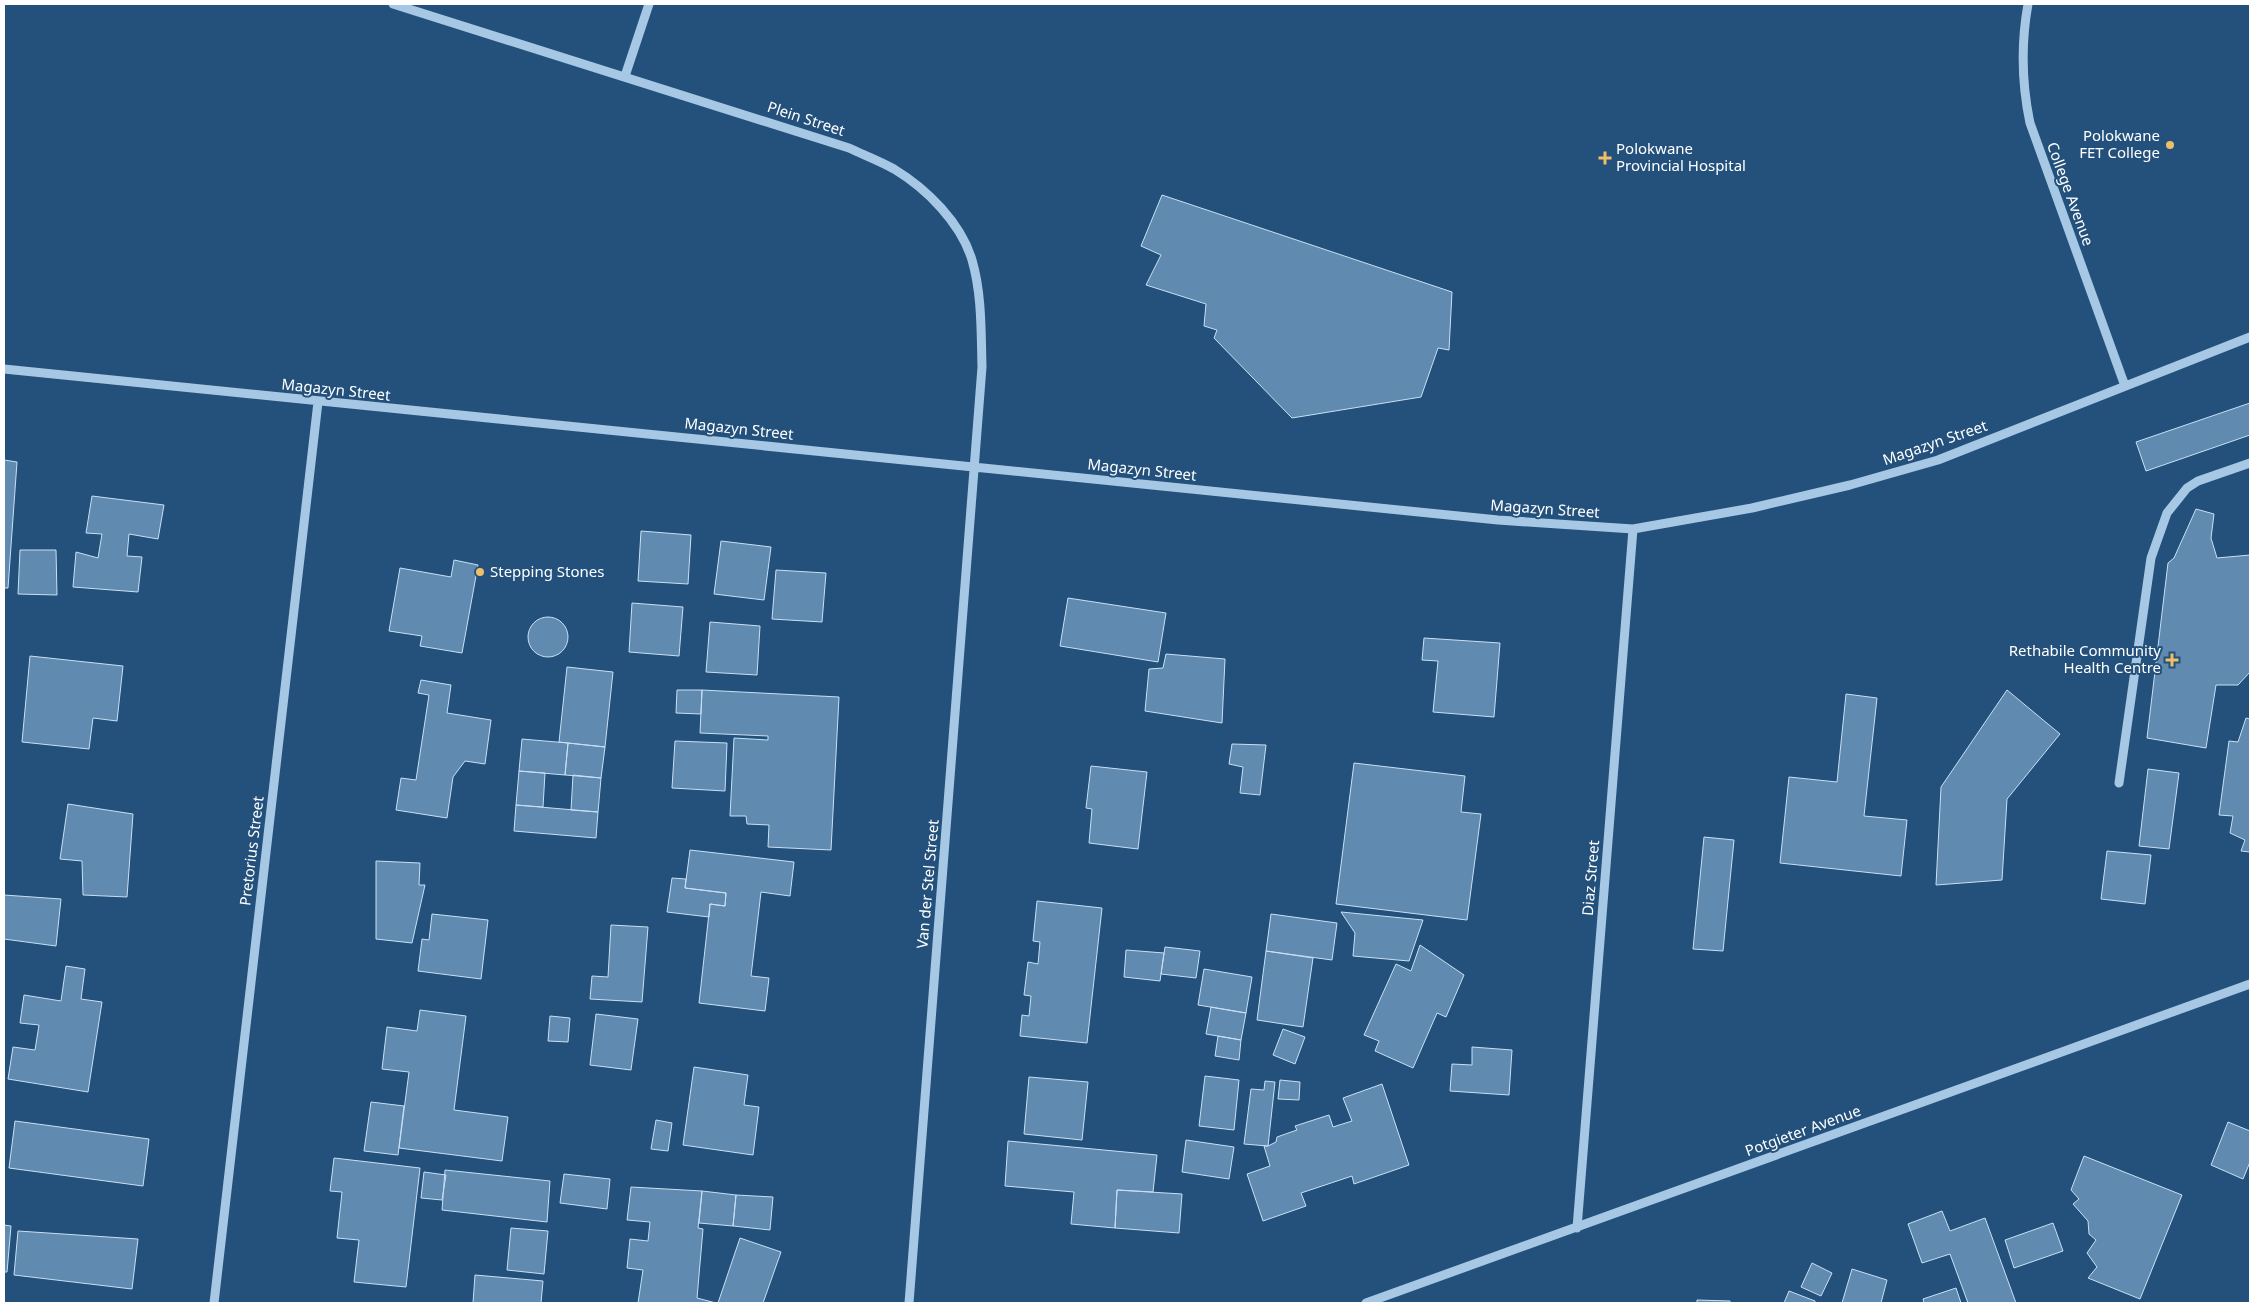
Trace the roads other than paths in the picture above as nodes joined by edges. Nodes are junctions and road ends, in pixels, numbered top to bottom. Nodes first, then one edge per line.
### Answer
1 (393, 4) edge
2 (649, 4) edge
3 (2028, 4) edge
4 (625, 76) junction
5 (2250, 337) edge
6 (4, 369) edge
7 (2125, 386) junction
8 (318, 402) junction
9 (2250, 463) edge
10 (975, 466) junction
11 (1633, 529) junction
12 (2119, 783) dead end
13 (2250, 984) edge
14 (1577, 1228) junction
15 (214, 1303) edge
16 (909, 1303) edge
17 (1366, 1303) edge

1 - 4 street, Plein Street
2 - 4 street
3 - 7 street, College Avenue
4 - 10 street, Plein Street
5 - 7 street, Magazyn Street
6 - 8 street, Magazyn Street
7 - 11 street, Magazyn Street
8 - 10 street, Magazyn Street
8 - 15 street, Pretorius Street
9 - 12 street
10 - 11 street, Magazyn Street
10 - 16 street, Van der Stel Street
11 - 14 street, Diaz Street
13 - 14 street, Potgieter Avenue
14 - 17 street, Potgieter Avenue

